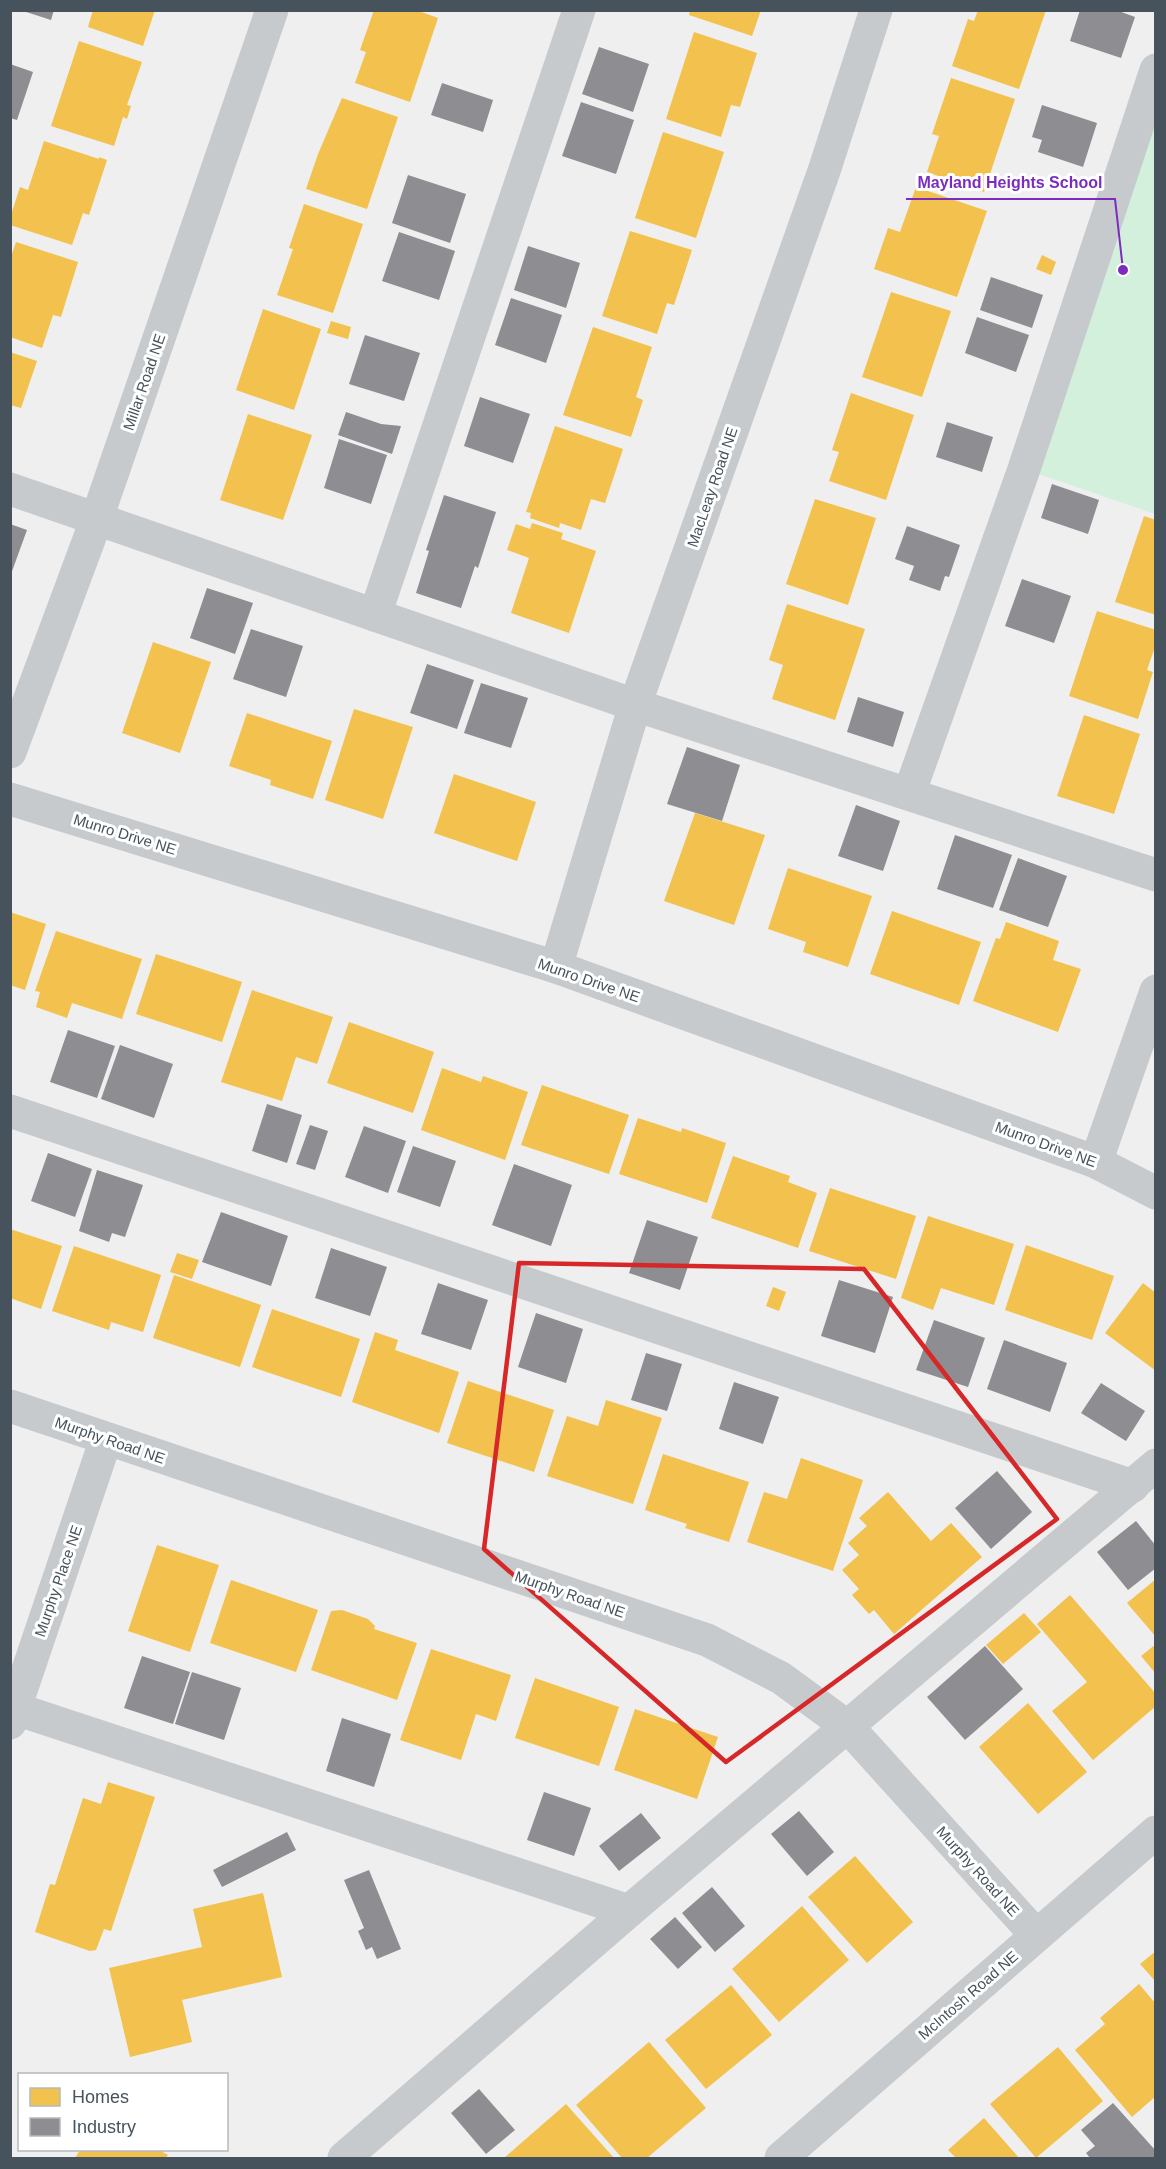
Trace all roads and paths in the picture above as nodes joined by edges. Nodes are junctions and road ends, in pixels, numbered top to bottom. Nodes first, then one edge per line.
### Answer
1 (272, 10) edge
2 (579, 10) edge
3 (876, 10) edge
4 (1155, 70) edge
5 (10, 489) edge
6 (97, 518) junction
7 (375, 615) junction
8 (635, 705) junction
9 (10, 752) edge
10 (909, 794) junction
11 (10, 799) edge
12 (1155, 875) edge
13 (556, 967) junction
14 (1155, 992) edge
15 (10, 1112) edge
16 (1096, 1162) junction
17 (1155, 1193) edge
18 (10, 1406) edge
19 (106, 1439) junction
20 (1144, 1475) edge
21 (12, 1713) edge
22 (848, 1726) junction
23 (1155, 1832) edge
24 (629, 1911) junction
25 (1036, 1935) junction
26 (344, 2158) edge
27 (781, 2158) edge

1 - 6 street, Millar Road NE
2 - 7 street
3 - 8 street, MacLeay Road NE
4 - 10 street
5 - 6 street
6 - 7 street
6 - 9 street, Millar Road NE
7 - 8 street
8 - 10 street
8 - 13 street, MacLeay Road NE
10 - 12 street
11 - 13 street, Munro Drive NE
13 - 16 street, Munro Drive NE
14 - 16 street
15 - 20 street
16 - 17 street, Munro Drive NE
18 - 19 street, Murphy Road NE
19 - 21 street, Murphy Place NE
19 - 22 street, Murphy Road NE
20 - 22 street
21 - 24 street
22 - 24 street
22 - 25 street, Murphy Road NE
23 - 25 street, McIntosh Road NE
24 - 26 street
25 - 27 street, McIntosh Road NE

